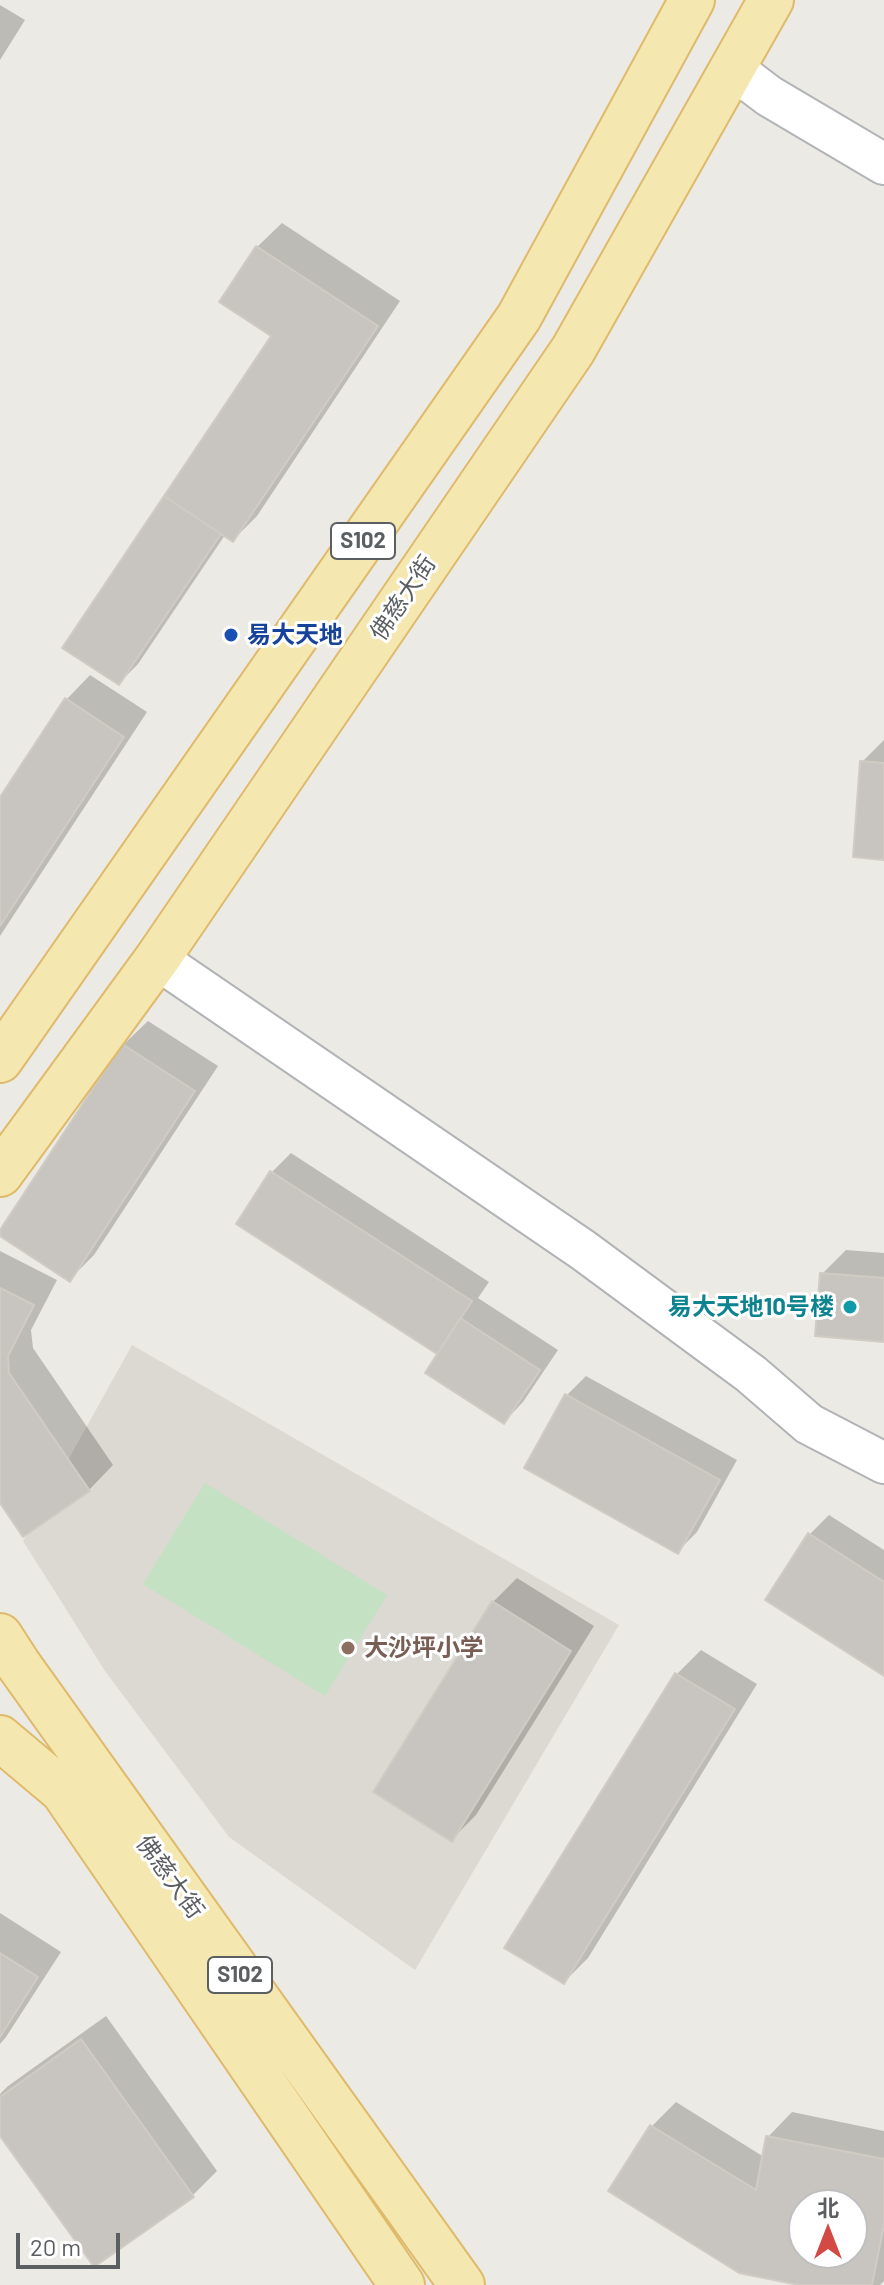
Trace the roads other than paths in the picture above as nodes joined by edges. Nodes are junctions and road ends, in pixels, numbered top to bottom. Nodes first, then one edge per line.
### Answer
1 (692, 0) edge
2 (771, 0) edge
3 (732, 68) junction
4 (884, 164) edge
5 (157, 959) junction
6 (0, 1060) edge
7 (0, 1174) edge
8 (884, 1463) edge
9 (6, 1652) edge
10 (0, 1738) edge
11 (402, 2285) edge
12 (462, 2285) edge

1 - 6 main road, S102
2 - 3 main road, 佛慈大街 / S102
3 - 4 street
3 - 5 main road, 佛慈大街 / S102
5 - 7 main road, 佛慈大街 / S102
5 - 8 street
9 - 12 main road, 佛慈大街 / S102
10 - 11 main road, 佛慈大街 / S102

